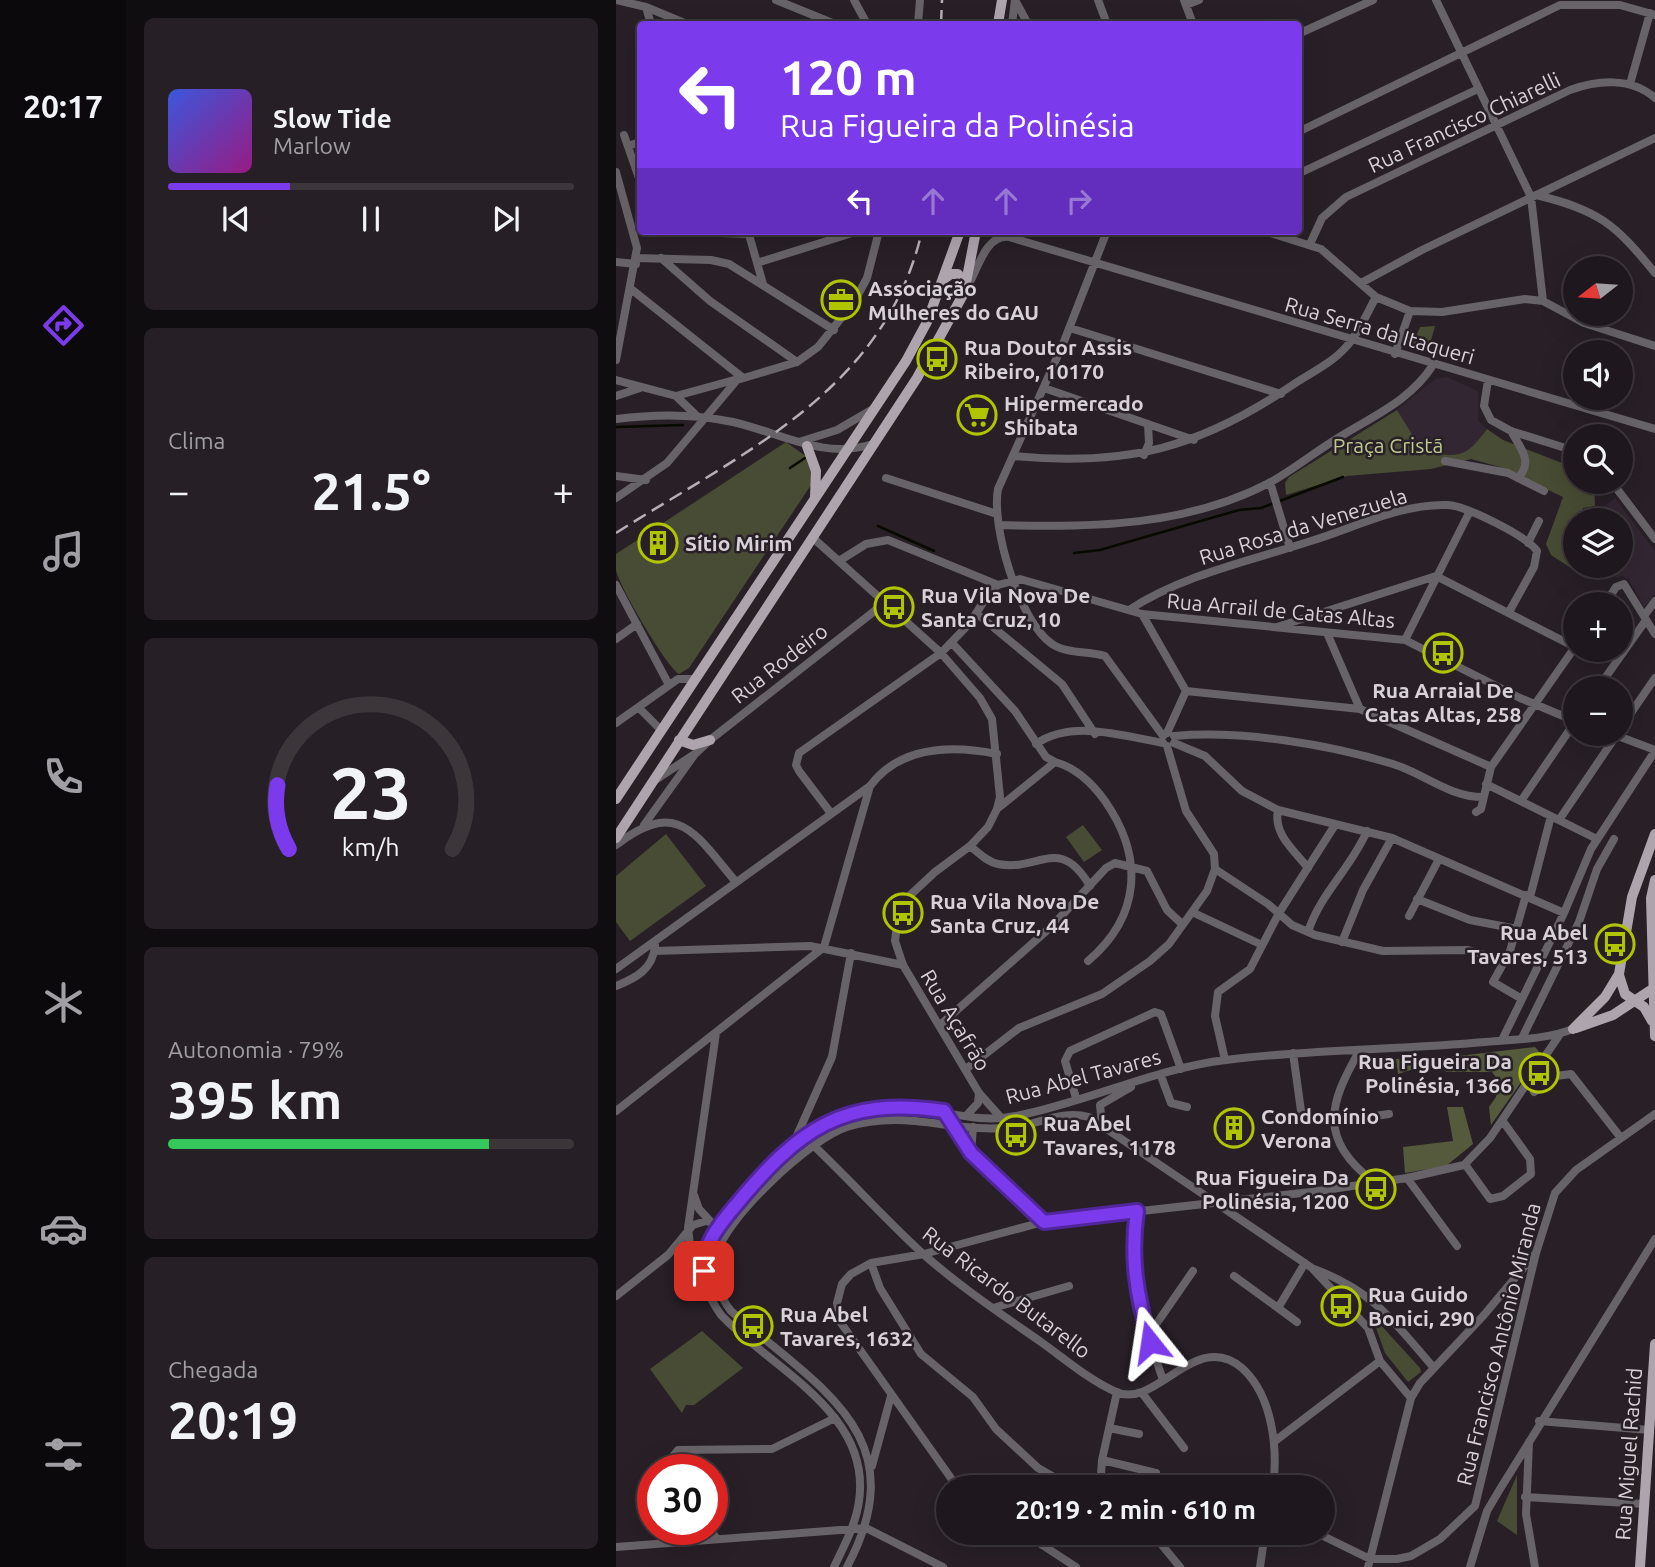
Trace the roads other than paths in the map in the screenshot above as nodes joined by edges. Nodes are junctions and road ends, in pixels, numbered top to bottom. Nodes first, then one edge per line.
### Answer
1 (616, 0) edge
2 (776, 0) edge
3 (920, 0) edge
4 (1002, 0) edge
5 (1015, 0) edge
6 (1098, 0) edge
7 (1199, 0) edge
8 (1373, 0) edge
9 (1436, 0) edge
10 (851, 1) edge
11 (1185, 3) edge
12 (1562, 3) edge
13 (646, 7) junction
14 (1653, 14) edge
15 (650, 21) edge
16 (680, 21) edge
17 (828, 21) edge
18 (865, 21) edge
19 (918, 21) edge
20 (998, 21) edge
21 (1012, 21) edge
22 (1026, 21) edge
23 (1106, 21) edge
24 (1193, 21) edge
25 (1302, 32) edge
26 (1462, 54) junction
27 (1630, 85) junction
28 (1478, 89) junction
29 (1655, 98) edge
30 (1497, 127) junction
31 (1302, 130) edge
32 (624, 135) dead end
33 (1655, 138) edge
34 (637, 143) edge
35 (628, 146) junction
36 (637, 166) edge
37 (616, 172) edge
38 (1302, 172) dead end
39 (1533, 196) junction
40 (749, 235) edge
41 (846, 235) edge
42 (878, 235) edge
43 (959, 235) edge
44 (975, 235) edge
45 (1106, 235) edge
46 (1278, 235) edge
47 (1310, 244) junction
48 (662, 258) junction
49 (636, 261) junction
50 (616, 262) edge
51 (757, 263) junction
52 (1096, 263) junction
53 (1655, 273) edge
54 (944, 279) junction
55 (1361, 283) junction
56 (762, 284) junction
57 (631, 289) junction
58 (964, 293) junction
59 (1376, 297) junction
60 (1543, 301) junction
61 (1410, 311) junction
62 (952, 316) junction
63 (619, 326) edge
64 (1070, 328) junction
65 (834, 330) junction
66 (1351, 341) junction
67 (1654, 344) edge
68 (1395, 354) junction
69 (616, 360) edge
70 (797, 362) junction
71 (1433, 365) junction
72 (740, 379) junction
73 (616, 380) edge
74 (1488, 380) junction
75 (640, 388) junction
76 (1044, 388) junction
77 (1281, 394) junction
78 (616, 396) edge
79 (676, 396) junction
80 (875, 407) junction
81 (616, 419) edge
82 (701, 422) junction
83 (1148, 424) junction
84 (1655, 429) edge
85 (1511, 431) junction
86 (1194, 440) junction
87 (803, 444) junction
88 (873, 444) junction
89 (1563, 447) edge
90 (848, 450) junction
91 (1144, 455) junction
92 (1013, 456) junction
93 (1445, 460) dead end
94 (616, 476) edge
95 (887, 478) dead end
96 (1518, 478) junction
97 (646, 480) junction
98 (1271, 485) junction
99 (1544, 491) dead end
100 (1621, 494) edge
101 (616, 498) edge
102 (814, 500) junction
103 (1470, 511) junction
104 (997, 514) junction
105 (1539, 521) dead end
106 (1001, 525) junction
107 (812, 537) junction
108 (1655, 539) edge
109 (1528, 543) junction
110 (785, 544) junction
111 (1290, 545) junction
112 (839, 561) junction
113 (1436, 576) junction
114 (1012, 580) junction
115 (616, 585) edge
116 (998, 585) junction
117 (1613, 592) edge
118 (1629, 592) edge
119 (1633, 599) edge
120 (1655, 601) edge
121 (886, 602) junction
122 (1129, 610) junction
123 (1509, 612) junction
124 (976, 613) junction
125 (1142, 614) junction
126 (1645, 618) junction
127 (637, 624) junction
128 (1275, 628) junction
129 (1327, 633) junction
130 (1655, 634) edge
131 (616, 639) edge
132 (1405, 640) junction
133 (1563, 641) edge
134 (952, 643) junction
135 (941, 653) junction
136 (1565, 662) edge
137 (1606, 676) edge
138 (1655, 678) edge
139 (693, 679) junction
140 (669, 685) junction
141 (1186, 691) junction
142 (1535, 705) junction
143 (640, 709) junction
144 (1360, 709) junction
145 (1633, 709) edge
146 (1563, 716) edge
147 (616, 723) edge
148 (660, 729) junction
149 (1094, 734) junction
150 (1563, 739) edge
151 (680, 740) junction
152 (710, 740) junction
153 (1168, 740) junction
154 (1633, 740) edge
155 (1037, 744) junction
156 (1607, 746) edge
157 (1655, 750) edge
158 (695, 754) junction
159 (997, 754) junction
160 (1055, 762) junction
161 (1491, 767) junction
162 (651, 784) junction
163 (1486, 784) junction
164 (870, 786) junction
165 (1483, 797) junction
166 (616, 799) edge
167 (1521, 802) junction
168 (998, 810) junction
169 (1278, 810) junction
170 (830, 812) junction
171 (1476, 812) dead end
172 (1555, 818) junction
173 (644, 825) junction
174 (1335, 825) junction
175 (1367, 831) junction
176 (1655, 834) edge
177 (616, 838) edge
178 (1391, 838) junction
179 (1597, 839) junction
180 (1614, 839) dead end
181 (616, 845) edge
182 (970, 846) junction
183 (1439, 859) junction
184 (1132, 865) junction
185 (1308, 868) junction
186 (1215, 869) junction
187 (1639, 873) junction
188 (1655, 878) edge
189 (736, 883) junction
190 (1090, 886) junction
191 (1528, 896) junction
192 (1632, 897) junction
193 (1651, 898) junction
194 (1417, 899) junction
195 (1192, 912) junction
196 (1279, 913) junction
197 (1564, 913) junction
198 (1409, 916) dead end
199 (1182, 925) junction
200 (1517, 929) junction
201 (1308, 932) junction
202 (1653, 932) edge
203 (655, 938) junction
204 (1342, 942) junction
205 (1262, 945) junction
206 (824, 947) junction
207 (655, 951) junction
208 (851, 953) junction
209 (1088, 961) dead end
210 (1505, 961) junction
211 (903, 965) junction
212 (616, 969) edge
213 (1619, 974) junction
214 (616, 986) edge
215 (1654, 988) edge
216 (1605, 997) junction
217 (1522, 999) junction
218 (1636, 1001) junction
219 (1613, 1015) junction
220 (940, 1025) junction
221 (1655, 1027) edge
222 (1573, 1029) junction
223 (716, 1033) junction
224 (1560, 1034) junction
225 (1655, 1036) edge
226 (1542, 1037) junction
227 (1522, 1038) junction
228 (1502, 1040) junction
229 (1360, 1049) junction
230 (1293, 1053) junction
231 (1547, 1057) junction
232 (1225, 1060) junction
233 (967, 1069) junction
234 (1181, 1069) junction
235 (1161, 1076) junction
236 (1147, 1080) junction
237 (1534, 1092) dead end
238 (979, 1093) junction
239 (1076, 1098) junction
240 (1187, 1107) dead end
241 (616, 1111) edge
242 (944, 1111) junction
243 (1389, 1114) dead end
244 (1655, 1114) edge
245 (966, 1116) junction
246 (1000, 1118) junction
247 (1303, 1118) dead end
248 (1502, 1120) junction
249 (1333, 1122) junction
250 (1102, 1124) junction
251 (951, 1125) junction
252 (973, 1127) junction
253 (1009, 1127) junction
254 (1620, 1138) junction
255 (792, 1145) junction
256 (813, 1145) junction
257 (971, 1153) junction
258 (1467, 1167) dead end
259 (1407, 1178) junction
260 (1376, 1183) junction
261 (694, 1192) junction
262 (1216, 1205) junction
263 (1137, 1211) junction
264 (1044, 1222) junction
265 (716, 1223) junction
266 (688, 1228) junction
267 (1655, 1239) edge
268 (1457, 1246) dead end
269 (1536, 1253) junction
270 (691, 1254) junction
271 (924, 1254) junction
272 (668, 1255) junction
273 (704, 1257) junction
274 (716, 1257) junction
275 (871, 1263) junction
276 (1308, 1266) junction
277 (1193, 1271) dead end
278 (1234, 1276) dead end
279 (1069, 1286) dead end
280 (616, 1296) edge
281 (993, 1308) junction
282 (1278, 1308) junction
283 (1297, 1322) dead end
284 (1148, 1336) junction
285 (1655, 1344) edge
286 (1380, 1361) junction
287 (1434, 1368) junction
288 (1163, 1380) junction
289 (1117, 1392) junction
290 (1142, 1393) junction
291 (891, 1396) junction
292 (1411, 1398) junction
293 (835, 1418) junction
294 (1539, 1421) junction
295 (1109, 1428) junction
296 (1649, 1430) junction
297 (1139, 1434) dead end
298 (1530, 1436) junction
299 (1275, 1441) junction
300 (1184, 1448) dead end
301 (675, 1454) edge
302 (1102, 1460) junction
303 (871, 1469) junction
304 (1156, 1473) dead end
305 (949, 1475) edge
306 (1050, 1475) edge
307 (1101, 1475) edge
308 (1274, 1475) edge
309 (1525, 1497) junction
310 (1644, 1504) junction
311 (1475, 1506) junction
312 (1487, 1511) junction
313 (866, 1528) junction
314 (850, 1530) junction
315 (728, 1538) edge
316 (1335, 1543) edge
317 (641, 1545) edge
318 (1042, 1545) edge
319 (1162, 1545) edge
320 (1263, 1545) edge
321 (616, 1547) edge
322 (1369, 1563) edge
323 (834, 1567) edge
324 (847, 1567) edge
325 (943, 1567) edge
326 (1076, 1567) edge
327 (1180, 1567) edge
328 (1260, 1567) edge
329 (1470, 1567) edge
330 (1535, 1567) edge
331 (1640, 1567) edge

1 - 13 street
2 - 17 street
3 - 19 street
4 - 20 main road
5 - 21 street
5 - 22 street
6 - 23 street
7 - 11 street
8 - 25 street
9 - 26 street
10 - 18 street
11 - 24 street
12 - 14 street
12 - 26 street
13 - 15 street
13 - 16 street
14 - 27 street
26 - 28 street
26 - 31 street
27 - 29 street, Rua Francisco Chiarelli
27 - 30 street, Rua Francisco Chiarelli
28 - 30 street
28 - 38 street
30 - 39 street
30 - 47 street, Rua Francisco Chiarelli
32 - 35 street
33 - 39 street
34 - 35 street
35 - 36 street
37 - 49 street
39 - 53 street
39 - 55 street
39 - 60 street
40 - 51 street
41 - 51 street
42 - 65 street
43 - 54 main road
44 - 58 main road
45 - 52 street
46 - 47 street
47 - 55 street
48 - 49 street
48 - 56 street
48 - 70 street
49 - 50 street
49 - 57 street
51 - 56 street
52 - 58 street, Rua Serra da Itaqueri
52 - 64 street
52 - 66 street, Rua Serra da Itaqueri
54 - 62 main road
54 - 80 main road
55 - 59 street
56 - 65 street
57 - 63 street
57 - 72 street
58 - 62 main road
59 - 61 street
59 - 66 street
60 - 61 street
60 - 67 street
61 - 68 street
62 - 88 main road
63 - 69 street
64 - 76 street
64 - 77 street
65 - 70 street
66 - 68 street, Rua Serra da Itaqueri
66 - 77 street
68 - 71 street, Rua Serra da Itaqueri
70 - 72 street
71 - 74 street, Rua Serra da Itaqueri
71 - 98 street
72 - 79 street
72 - 82 street
73 - 75 street
74 - 84 street, Rua Serra da Itaqueri
74 - 85 street
75 - 78 street
75 - 79 street
76 - 83 street
76 - 92 street
77 - 86 street
79 - 82 street
80 - 87 street
80 - 90 main road
81 - 87 street
82 - 97 street
83 - 86 street
83 - 91 street
85 - 89 street
85 - 96 street
86 - 91 street
87 - 90 street
87 - 102 main road
88 - 90 street
88 - 107 main road
90 - 102 main road
91 - 92 street
92 - 104 street
93 - 96 street
94 - 97 street
95 - 104 street
96 - 99 street
97 - 101 street
98 - 106 street
98 - 111 street
100 - 108 street
102 - 110 main road
103 - 109 street, Rua Rosa da Venezuela
103 - 111 street, Rua Rosa da Venezuela
103 - 113 street
104 - 106 street
105 - 109 street
106 - 114 street
107 - 110 main road
107 - 112 street
107 - 151 main road
109 - 123 street
110 - 139 main road
111 - 122 street, Rua Rosa da Venezuela
112 - 116 street
112 - 121 street
113 - 123 street
113 - 128 street
113 - 132 street
114 - 116 street
114 - 122 street, Rua Arrail de Catas Altas
114 - 153 street
115 - 127 street
116 - 124 street
117 - 118 street
119 - 126 street
120 - 126 street
121 - 135 street
121 - 152 street, Rua Rodeiro
122 - 125 street, Rua Arrail de Catas Altas
123 - 133 street
124 - 134 street
124 - 149 street
125 - 128 street, Rua Arrail de Catas Altas
125 - 141 street
126 - 130 street
126 - 137 street
127 - 131 street
127 - 140 street
128 - 129 street, Rua Arrail de Catas Altas
129 - 132 street, Rua Arrail de Catas Altas
129 - 144 street
132 - 142 street, Rua Arrail de Catas Altas
134 - 135 street
134 - 155 street
135 - 159 street
135 - 170 street
136 - 142 street
138 - 145 street
139 - 140 street
139 - 148 main road
140 - 143 street
141 - 144 street
141 - 153 street
142 - 146 street, Rua Arrail de Catas Altas
142 - 161 street
143 - 147 street
143 - 148 street
144 - 161 street
148 - 166 main road
149 - 153 street
149 - 155 street
150 - 167 street
151 - 152 main road
151 - 162 main road
152 - 158 street, Rua Rodeiro
153 - 165 street
153 - 169 street
153 - 186 street
154 - 157 street
155 - 160 street
156 - 172 street
157 - 179 street
158 - 162 street, Rua Rodeiro
158 - 173 street, Rua Rodeiro
159 - 164 street
159 - 168 street
160 - 168 street, Rua Açafrão
160 - 184 street
161 - 163 street
162 - 177 main road
163 - 165 street
163 - 167 street
164 - 170 street
164 - 206 street
165 - 171 street
167 - 172 street
168 - 182 street, Rua Açafrão
169 - 174 street
169 - 185 street
170 - 189 street
172 - 179 street
172 - 191 street
173 - 181 street, Rua Rodeiro
173 - 189 street
174 - 175 street
174 - 185 street
175 - 178 street
175 - 201 street
176 - 187 main road, Rua Abel Tavares
178 - 183 street
178 - 204 street
179 - 197 street
180 - 227 street
182 - 190 street
182 - 211 street, Rua Açafrão
183 - 191 street
183 - 194 street
184 - 190 street
184 - 199 street
184 - 209 street
185 - 196 street
186 - 195 street
186 - 196 street
187 - 188 main road
187 - 192 main road, Rua Abel Tavares
188 - 193 main road
189 - 203 street
190 - 220 street
191 - 197 street
191 - 200 street
192 - 193 main road
192 - 213 main road, Rua Abel Tavares
193 - 202 main road
194 - 198 street
194 - 200 street
195 - 199 street
195 - 205 street
196 - 201 street
196 - 205 street
197 - 217 street
199 - 233 street
200 - 210 street
201 - 204 street
202 - 215 main road
203 - 207 street
203 - 212 street
204 - 210 street
205 - 232 street
206 - 207 street
206 - 208 street
206 - 223 street
207 - 214 street
208 - 211 street
208 - 255 street
210 - 217 street
211 - 220 street, Rua Açafrão
213 - 216 main road, Rua Abel Tavares
213 - 218 main road
215 - 218 main road, Rua Abel Tavares
215 - 221 main road
216 - 219 main road
216 - 222 main road, Rua Abel Tavares
217 - 228 street
218 - 219 main road, Rua Abel Tavares
218 - 221 main road
219 - 222 main road, Rua Abel Tavares
220 - 233 street, Rua Açafrão
221 - 225 main road
222 - 224 street, Rua Abel Tavares
223 - 241 street
223 - 261 street
224 - 226 street, Rua Abel Tavares
224 - 231 street
226 - 227 street, Rua Abel Tavares
226 - 231 street
227 - 228 street, Rua Abel Tavares
228 - 229 street, Rua Abel Tavares
229 - 230 street, Rua Abel Tavares
229 - 249 street
230 - 232 street, Rua Abel Tavares
230 - 247 street
231 - 248 street
232 - 234 street, Rua Abel Tavares
233 - 238 street, Rua Açafrão
234 - 235 street, Rua Abel Tavares
234 - 239 street
235 - 236 street, Rua Abel Tavares
235 - 240 street
236 - 239 street, Rua Abel Tavares
236 - 250 street
237 - 254 street
238 - 245 street, Rua Açafrão
238 - 246 street, Rua Açafrão
239 - 246 street, Rua Abel Tavares
242 - 245 street, Rua Abel Tavares
242 - 251 street
242 - 255 street, Rua Abel Tavares
243 - 249 street
244 - 254 street, Rua Francisco Antônio Miranda
245 - 246 street, Rua Abel Tavares
246 - 253 street, Rua Açafrão
248 - 258 street
248 - 259 street
249 - 260 street
250 - 253 street, Rua Abel Tavares
250 - 262 street, Rua Abel Tavares
251 - 252 street, Rua Abel Tavares
251 - 256 street, Rua Abel Tavares
251 - 257 street
252 - 253 street, Rua Abel Tavares
252 - 257 street
254 - 269 street, Rua Francisco Antônio Miranda
255 - 265 street, Rua Abel Tavares
256 - 271 street, Rua Ricardo Butarello
256 - 274 street, Rua Abel Tavares
257 - 264 street
259 - 260 street
259 - 268 street
260 - 262 street
261 - 265 street
261 - 266 street
262 - 263 street
262 - 276 street, Rua Abel Tavares
263 - 264 street
263 - 284 street
264 - 271 street
265 - 266 street
265 - 273 street, Rua Abel Tavares
266 - 270 street
266 - 272 street
267 - 294 street
269 - 287 street
269 - 311 street, Rua Francisco Antônio Miranda
270 - 272 street
270 - 273 street
271 - 275 street
271 - 281 street, Rua Ricardo Butarello
272 - 280 street
273 - 274 street
273 - 293 street
274 - 303 street
275 - 291 street
275 - 306 street
276 - 282 street
276 - 286 street
276 - 287 street
277 - 284 street
278 - 282 street
279 - 281 street
281 - 289 street, Rua Ricardo Butarello
282 - 283 street
284 - 288 street
285 - 296 main road, Rua Miguel Rachid
286 - 292 street
286 - 299 street
287 - 292 street
288 - 290 street
288 - 299 street
289 - 290 street
289 - 295 street
290 - 300 street
291 - 303 street
291 - 305 street
292 - 322 street
293 - 301 street
293 - 314 street
294 - 296 street
294 - 298 street
295 - 297 street
295 - 302 street
296 - 310 main road, Rua Miguel Rachid
298 - 309 street
298 - 312 street
299 - 308 street
302 - 304 street
302 - 307 street
303 - 313 street
309 - 310 street
309 - 330 street
310 - 331 main road, Rua Miguel Rachid
311 - 312 street
311 - 322 street
312 - 329 street
313 - 314 street
313 - 324 street
313 - 325 street
314 - 315 street
314 - 323 street
316 - 322 street
317 - 321 street
318 - 326 street
319 - 327 street
320 - 328 street

